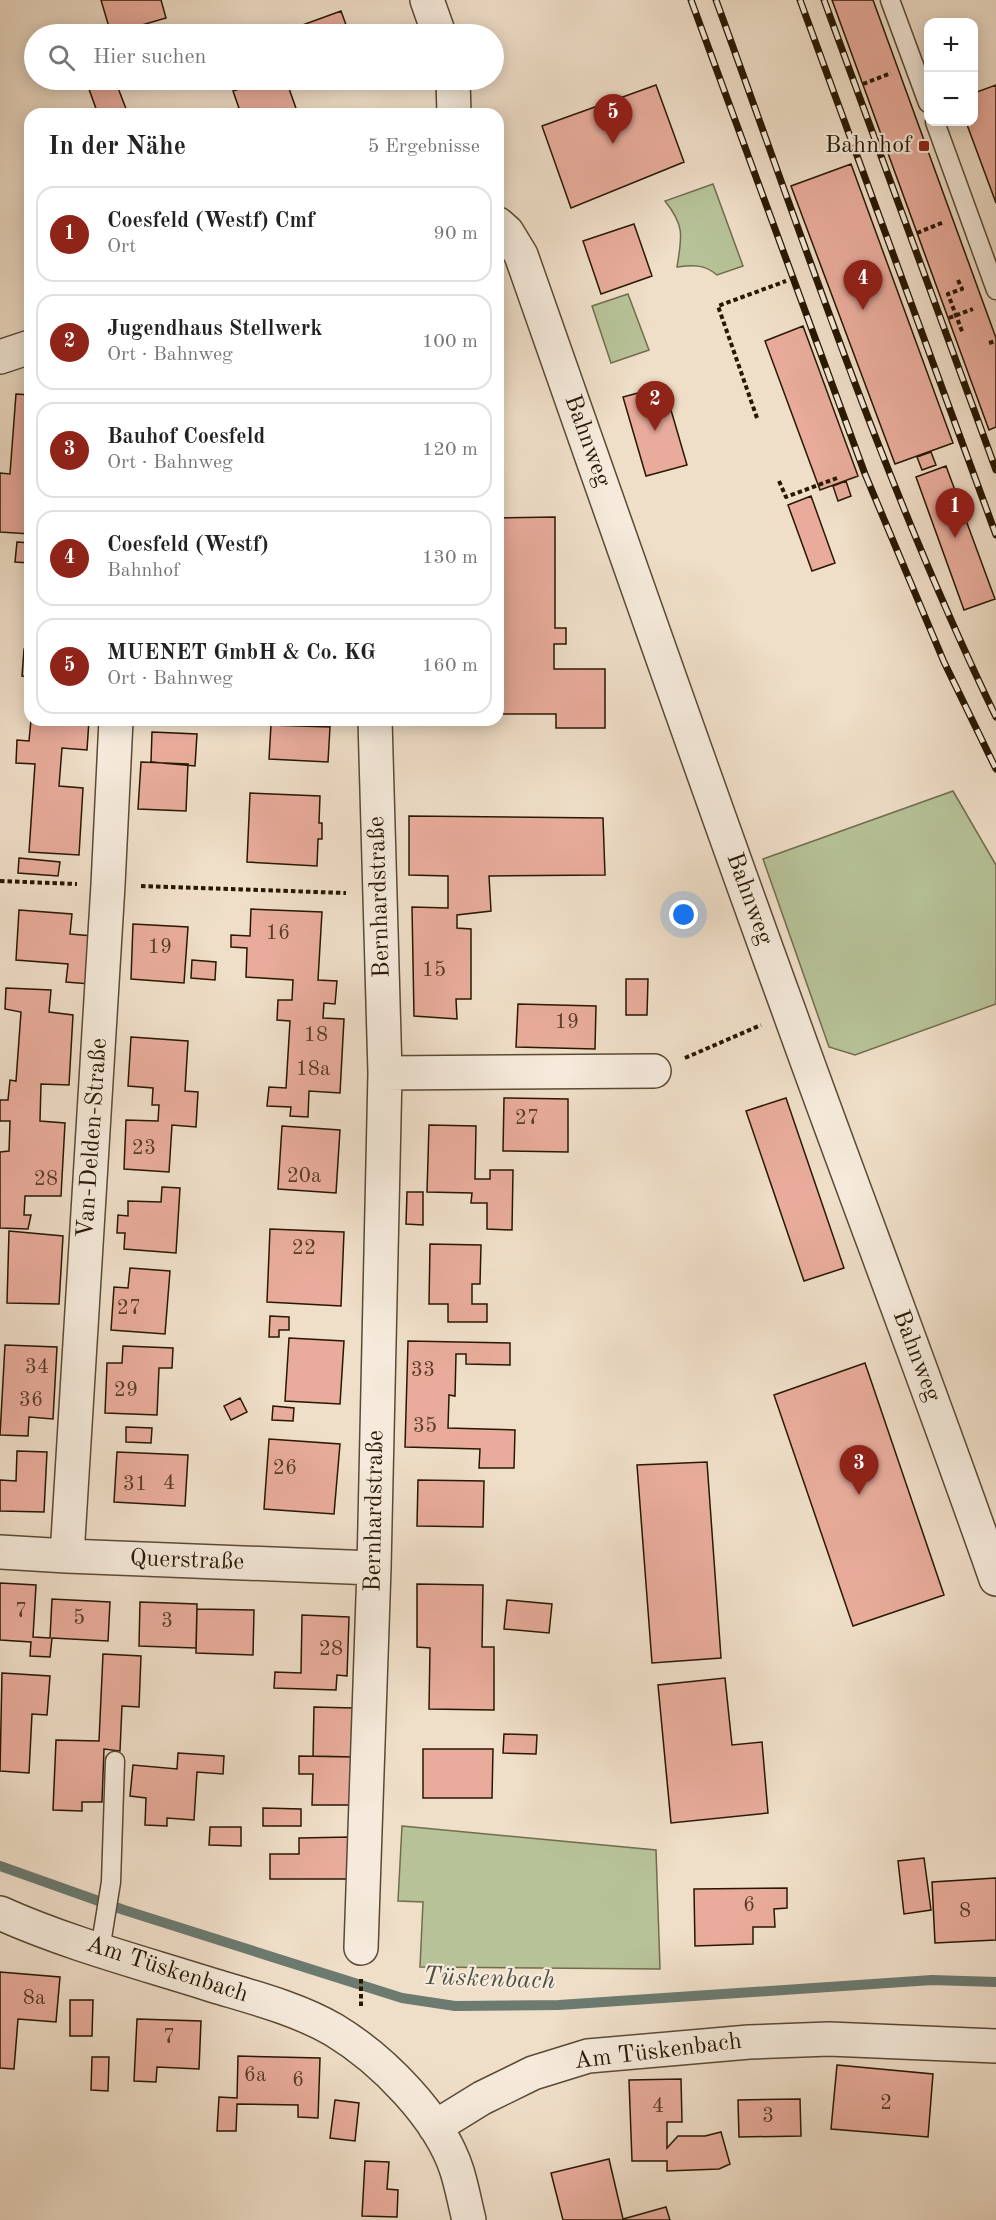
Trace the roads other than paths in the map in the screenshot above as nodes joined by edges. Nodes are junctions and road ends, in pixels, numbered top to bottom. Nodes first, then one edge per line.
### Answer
1 (427, 0) edge
2 (890, 0) edge
3 (435, 24) edge
4 (453, 90) edge
5 (924, 92) edge
6 (454, 108) edge
7 (936, 126) edge
8 (504, 229) edge
9 (996, 290) edge
10 (24, 349) edge
11 (0, 357) edge
12 (116, 726) edge
13 (375, 726) edge
14 (654, 1071) road end
15 (385, 1073) junction
16 (0, 1552) edge
17 (67, 1556) junction
18 (374, 1568) junction
19 (996, 1579) edge
20 (115, 1761) dead end
21 (0, 1913) edge
22 (102, 1938) junction
23 (361, 1948) dead end
24 (996, 2046) edge
25 (435, 2127) junction
26 (469, 2220) edge

1 - 3 street
2 - 5 lane
4 - 6 street
7 - 9 lane
8 - 19 street, Bahnweg
10 - 11 street
12 - 17 street, Van-Delden-Straße
13 - 15 street, Bernhardstraße
14 - 15 street
15 - 18 street, Bernhardstraße
16 - 17 street, Querstraße
17 - 18 street, Querstraße
18 - 23 street, Bernhardstraße
20 - 22 lane
21 - 22 street, Am Tüskenbach
22 - 25 street, Am Tüskenbach
24 - 25 street, Am Tüskenbach
25 - 26 street

